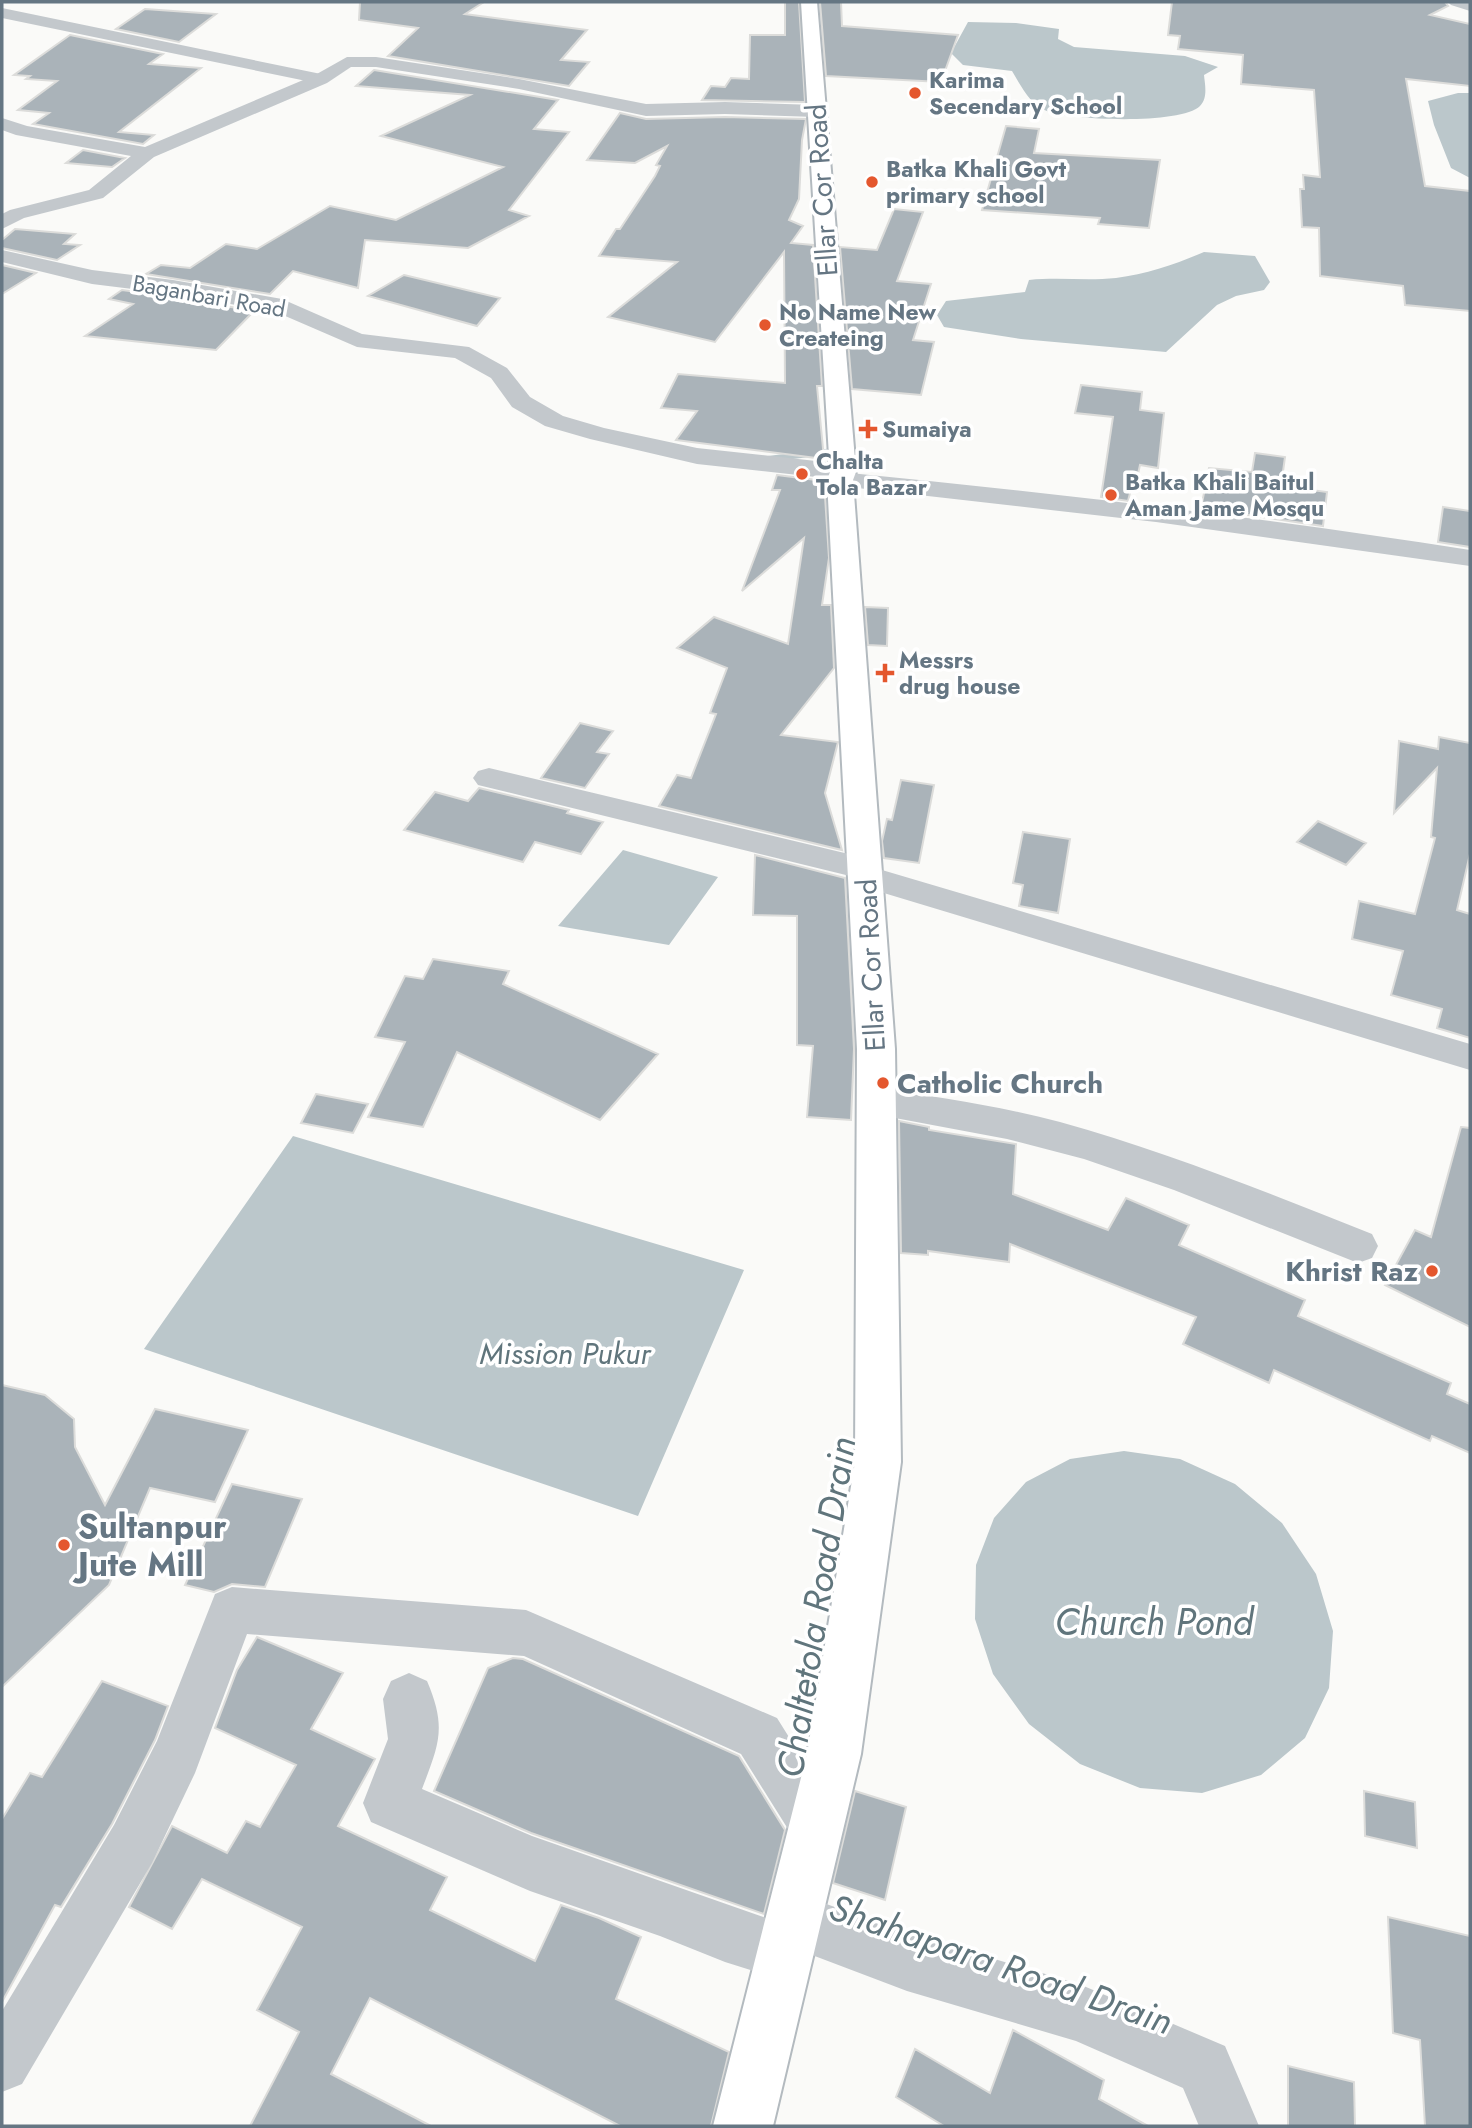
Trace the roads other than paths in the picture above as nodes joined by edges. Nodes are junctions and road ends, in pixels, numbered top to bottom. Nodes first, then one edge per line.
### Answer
1 (809, 2) edge
2 (1456, 2) edge
3 (1470, 6) edge
4 (2, 13) edge
5 (321, 79) junction
6 (816, 111) junction
7 (2, 124) edge
8 (46, 135) junction
9 (2, 147) edge
10 (147, 153) junction
11 (2, 223) edge
12 (2, 257) edge
13 (842, 476) junction
14 (1470, 558) edge
15 (489, 778) dead end
16 (866, 873) junction
17 (1470, 1057) edge
18 (876, 1102) junction
19 (1358, 1246) dead end
20 (409, 1699) dead end
21 (816, 1827) junction
22 (789, 1936) junction
23 (2, 2064) edge
24 (743, 2126) edge
25 (1229, 2126) edge

1 - 6 main road, Ellar Cor Road
2 - 3 street
4 - 5 street
5 - 6 street
5 - 10 street
6 - 13 main road, Ellar Cor Road
7 - 8 street
8 - 9 street
8 - 10 street
10 - 11 street
12 - 13 street, Baganbari Road
13 - 14 street
13 - 16 main road, Ellar Cor Road
15 - 16 street
16 - 17 street
16 - 18 main road, Ellar Cor Road
18 - 19 street
18 - 21 main road, Ellar Cor Road
20 - 22 street
21 - 22 main road, Ellar Cor Road
21 - 23 street
22 - 24 main road, Ellar Cor Road
22 - 25 street

